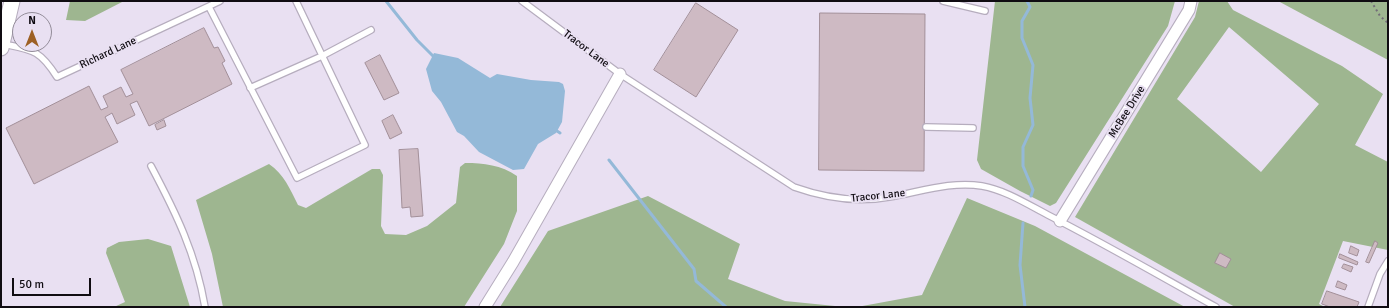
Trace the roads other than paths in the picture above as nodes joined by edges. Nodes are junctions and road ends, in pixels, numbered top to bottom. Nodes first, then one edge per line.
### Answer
1 (12, 1) edge
2 (220, 1) edge
3 (296, 1) edge
4 (522, 1) edge
5 (944, 1) edge
6 (1191, 1) edge
7 (209, 7) junction
8 (985, 11) dead end
9 (371, 30) dead end
10 (1, 46) edge
11 (322, 56) junction
12 (620, 74) junction
13 (250, 88) junction
14 (926, 127) dead end
15 (973, 128) dead end
16 (151, 166) dead end
17 (1060, 221) junction
18 (1388, 261) edge
19 (205, 307) edge
20 (485, 307) edge
21 (1216, 307) edge
22 (1368, 307) edge

1 - 10 main road
2 - 7 lane, Richard Lane
3 - 11 lane
4 - 12 lane, Tracor Lane
5 - 8 lane
6 - 17 street, McBee Drive
7 - 10 lane, Richard Lane
7 - 13 lane
9 - 11 lane
11 - 13 lane
11 - 13 lane
12 - 17 lane, Tracor Lane
12 - 20 street
14 - 15 lane
16 - 19 lane
17 - 21 lane, Tracor Lane
18 - 22 lane

